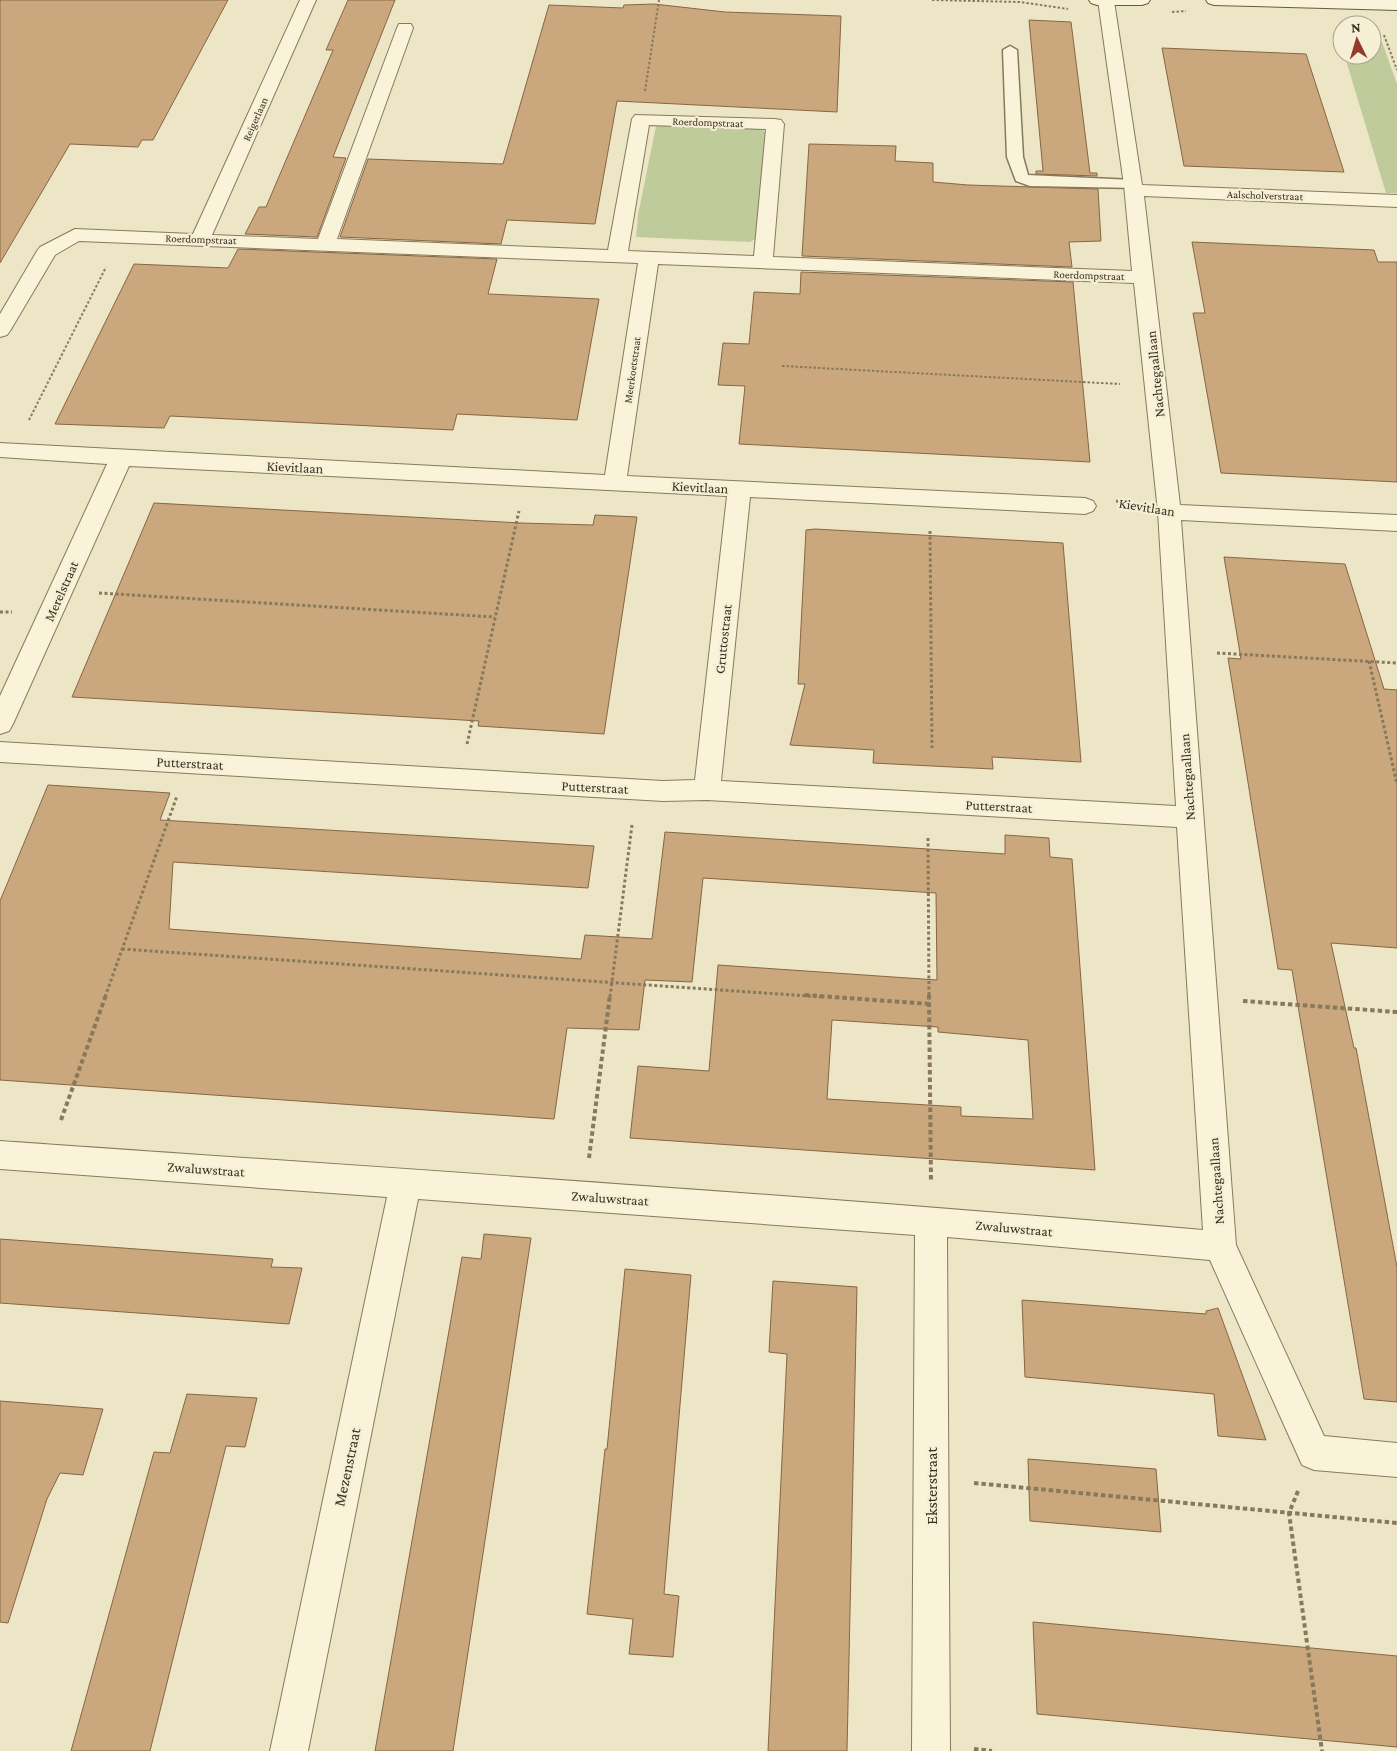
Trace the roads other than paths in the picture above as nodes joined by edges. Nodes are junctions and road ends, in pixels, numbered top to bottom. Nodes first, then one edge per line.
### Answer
1 (308, 0) edge
2 (1102, 0) edge
3 (1142, 0) edge
4 (1214, 0) edge
5 (1356, 2) edge
6 (1397, 5) edge
7 (405, 28) dead end
8 (1010, 50) dead end
9 (1133, 187) junction
10 (1397, 201) edge
11 (201, 238) junction
12 (326, 243) junction
13 (617, 256) junction
14 (648, 257) junction
15 (763, 262) junction
16 (1144, 277) junction
17 (0, 332) edge
18 (7, 450) edge
19 (121, 458) junction
20 (615, 483) junction
21 (739, 489) junction
22 (1085, 506) road end
23 (1169, 512) junction
24 (1397, 523) edge
25 (0, 724) edge
26 (0, 752) edge
27 (707, 790) junction
28 (1190, 817) junction
29 (0, 1155) edge
30 (406, 1182) junction
31 (931, 1221) junction
32 (1220, 1246) junction
33 (1397, 1460) edge
34 (289, 1751) edge
35 (931, 1751) edge

1 - 11 street, Reigerlaan
2 - 3 street
2 - 9 street, Nachtegaallaan
4 - 5 street
5 - 6 street
7 - 12 street
8 - 9 lane
9 - 10 street, Aalscholverstraat
9 - 16 street, Nachtegaallaan
11 - 12 street, Roerdompstraat
11 - 17 street, Roerdompstraat
12 - 13 street, Roerdompstraat
13 - 14 street, Roerdompstraat
13 - 15 street, Roerdompstraat
14 - 15 street, Roerdompstraat
14 - 20 street, Meerkoetstraat
15 - 16 street, Roerdompstraat
16 - 23 street, Nachtegaallaan
18 - 19 street, Kievitlaan
19 - 20 street, Kievitlaan
19 - 25 street, Merelstraat
20 - 21 street, Kievitlaan
21 - 22 street, Kievitlaan
21 - 27 street, Gruttostraat
23 - 24 street, Kievitlaan
23 - 28 street, Nachtegaallaan
26 - 27 street, Putterstraat
27 - 28 street, Putterstraat
28 - 32 street, Nachtegaallaan
29 - 30 street, Zwaluwstraat
30 - 31 street, Zwaluwstraat
30 - 34 street, Mezenstraat
31 - 32 street, Zwaluwstraat
31 - 35 street, Eksterstraat
32 - 33 street, Nachtegaallaan

